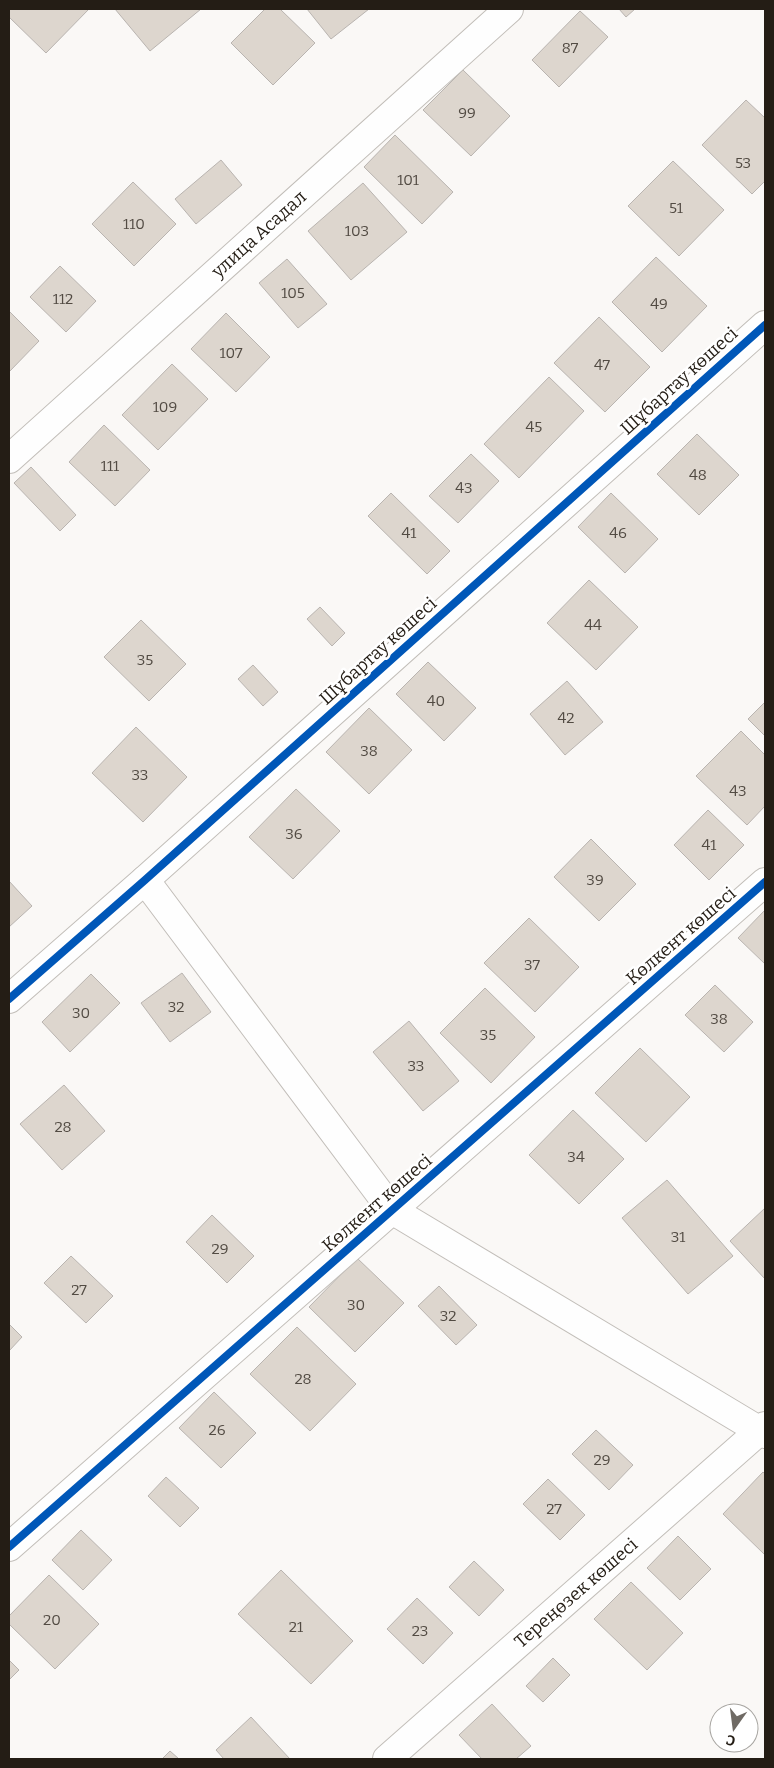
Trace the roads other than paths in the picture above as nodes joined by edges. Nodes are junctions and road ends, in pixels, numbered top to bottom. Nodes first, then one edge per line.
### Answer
1 (508, 9) edge
2 (765, 324) edge
3 (9, 459) edge
4 (145, 880) junction
5 (765, 882) edge
6 (9, 999) edge
7 (392, 1210) junction
8 (763, 1431) edge
9 (9, 1547) edge
10 (387, 1759) edge

1 - 3 street, улица Асадал
2 - 4 street, Шұбартау көшесі
4 - 6 street, Шұбартау көшесі
4 - 7 street
5 - 7 street, Көлкент көшесі
7 - 8 street
7 - 9 street, Көлкент көшесі
8 - 10 street, Тереңөзек көшесі

